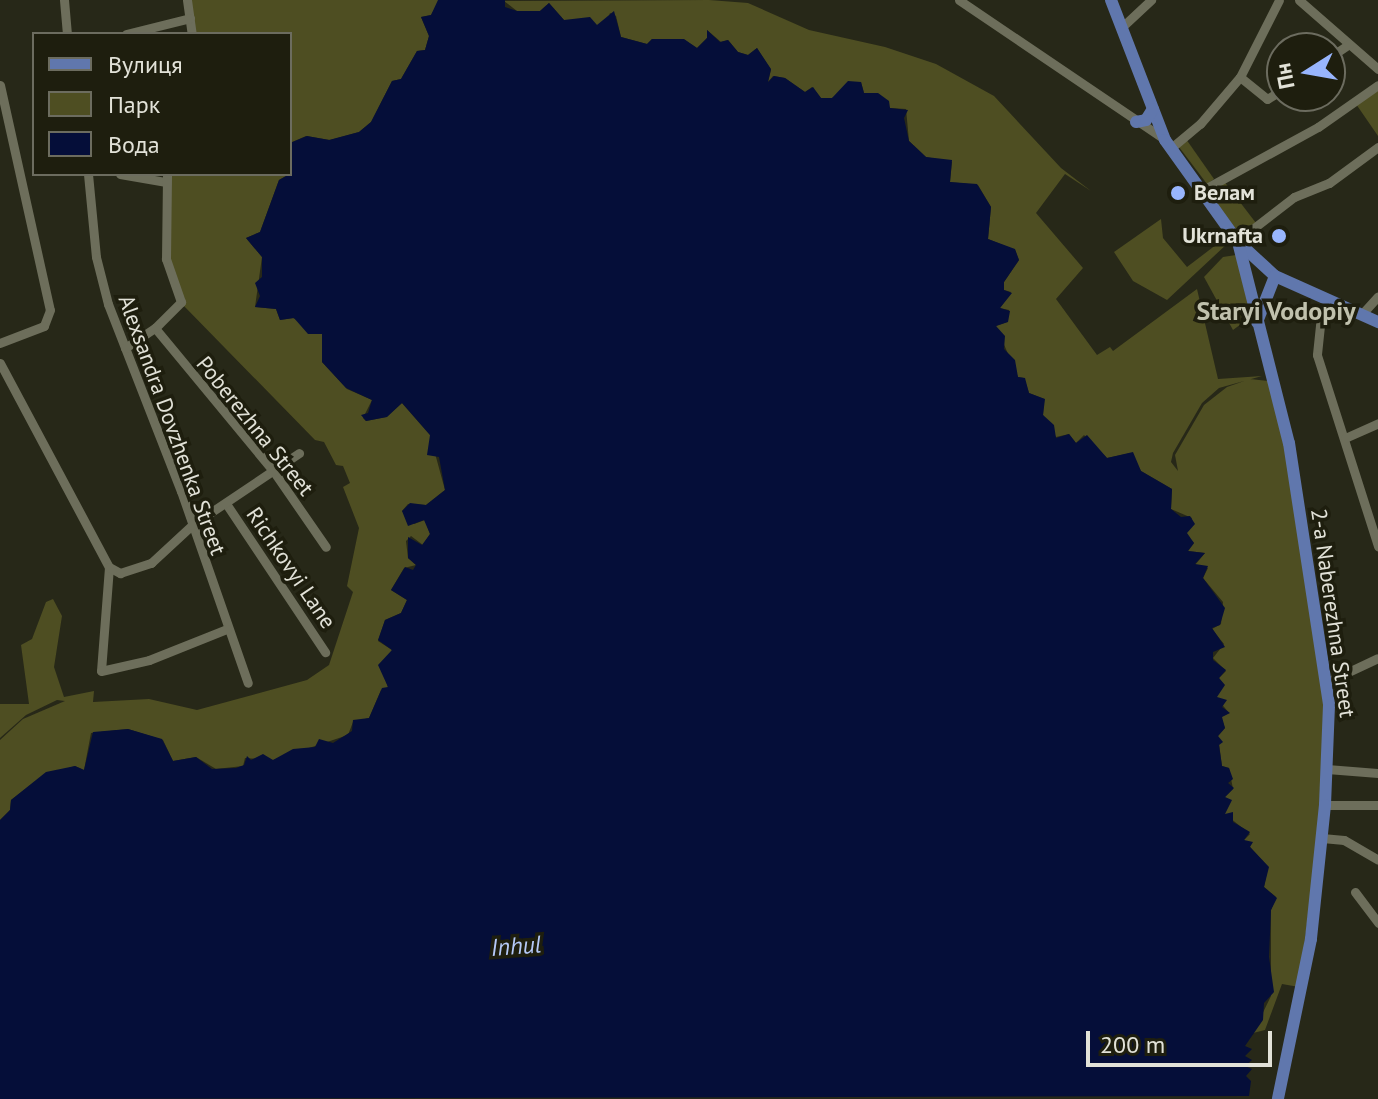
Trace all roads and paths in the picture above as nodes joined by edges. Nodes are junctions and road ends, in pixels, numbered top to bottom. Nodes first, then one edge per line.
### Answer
1 (64, 0) edge
2 (187, 0) edge
3 (959, 0) edge
4 (1111, 0) edge
5 (1151, 0) edge
6 (1279, 0) edge
7 (1299, 0) edge
8 (190, 18) junction
9 (1122, 27) junction
10 (67, 32) edge
11 (134, 32) edge
12 (192, 32) edge
13 (1349, 44) junction
14 (1346, 46) edge
15 (1378, 69) edge
16 (1240, 77) junction
17 (0, 85) edge
18 (1378, 85) edge
19 (1266, 98) edge
20 (1153, 109) junction
21 (1136, 122) junction
22 (1168, 144) junction
23 (1378, 147) edge
24 (88, 176) edge
25 (143, 176) edge
26 (166, 178) edge
27 (1201, 191) junction
28 (1237, 242) junction
29 (1275, 276) junction
30 (1378, 296) edge
31 (1357, 313) junction
32 (1378, 322) edge
33 (1257, 325) junction
34 (155, 328) junction
35 (0, 343) edge
36 (125, 348) junction
37 (0, 363) edge
38 (1378, 423) edge
39 (1345, 438) junction
40 (299, 453) dead end
41 (274, 472) junction
42 (227, 505) junction
43 (1374, 516) edge
44 (192, 525) junction
45 (1378, 546) edge
46 (326, 547) dead end
47 (109, 567) junction
48 (227, 629) junction
49 (325, 652) dead end
50 (1378, 658) edge
51 (1327, 682) junction
52 (248, 683) dead end
53 (1327, 769) junction
54 (1378, 773) edge
55 (1325, 805) junction
56 (1378, 805) edge
57 (1322, 838) junction
58 (1378, 860) edge
59 (1355, 892) dead end
60 (1378, 923) edge
61 (1278, 1099) edge

1 - 10 street
2 - 8 street
3 - 21 street
4 - 9 main road
5 - 9 street
6 - 16 street
7 - 13 street
8 - 11 street
8 - 12 street
9 - 20 main road
13 - 14 street
13 - 15 street
16 - 19 street
16 - 22 street
17 - 35 street
18 - 27 street
20 - 21 main road
20 - 22 main road
21 - 22 street
22 - 27 main road
23 - 28 street
24 - 36 street, Alexsandra Dovzhenka Street
25 - 26 street
26 - 34 street
27 - 28 main road
28 - 29 main road
28 - 33 main road, 2-a Naberezhna Street
29 - 31 main road
29 - 33 main road
30 - 31 street
31 - 32 main road
31 - 39 street
33 - 51 main road, 2-a Naberezhna Street
34 - 36 street
34 - 41 street, Poberezhna Street
36 - 44 street, Alexsandra Dovzhenka Street
37 - 47 street
38 - 39 street
39 - 43 street
40 - 41 street
41 - 42 street
41 - 46 street, Poberezhna Street
42 - 44 street
42 - 49 street, Richkovyi Lane
43 - 45 street
44 - 47 street
44 - 48 street, Alexsandra Dovzhenka Street
47 - 48 street
48 - 52 street, Alexsandra Dovzhenka Street
50 - 51 street
51 - 53 main road, 2-a Naberezhna Street
53 - 54 street
53 - 55 main road, 2-a Naberezhna Street
55 - 56 street
55 - 57 main road, 2-a Naberezhna Street
57 - 58 street
57 - 61 main road, 2-a Naberezhna Street
59 - 60 street

